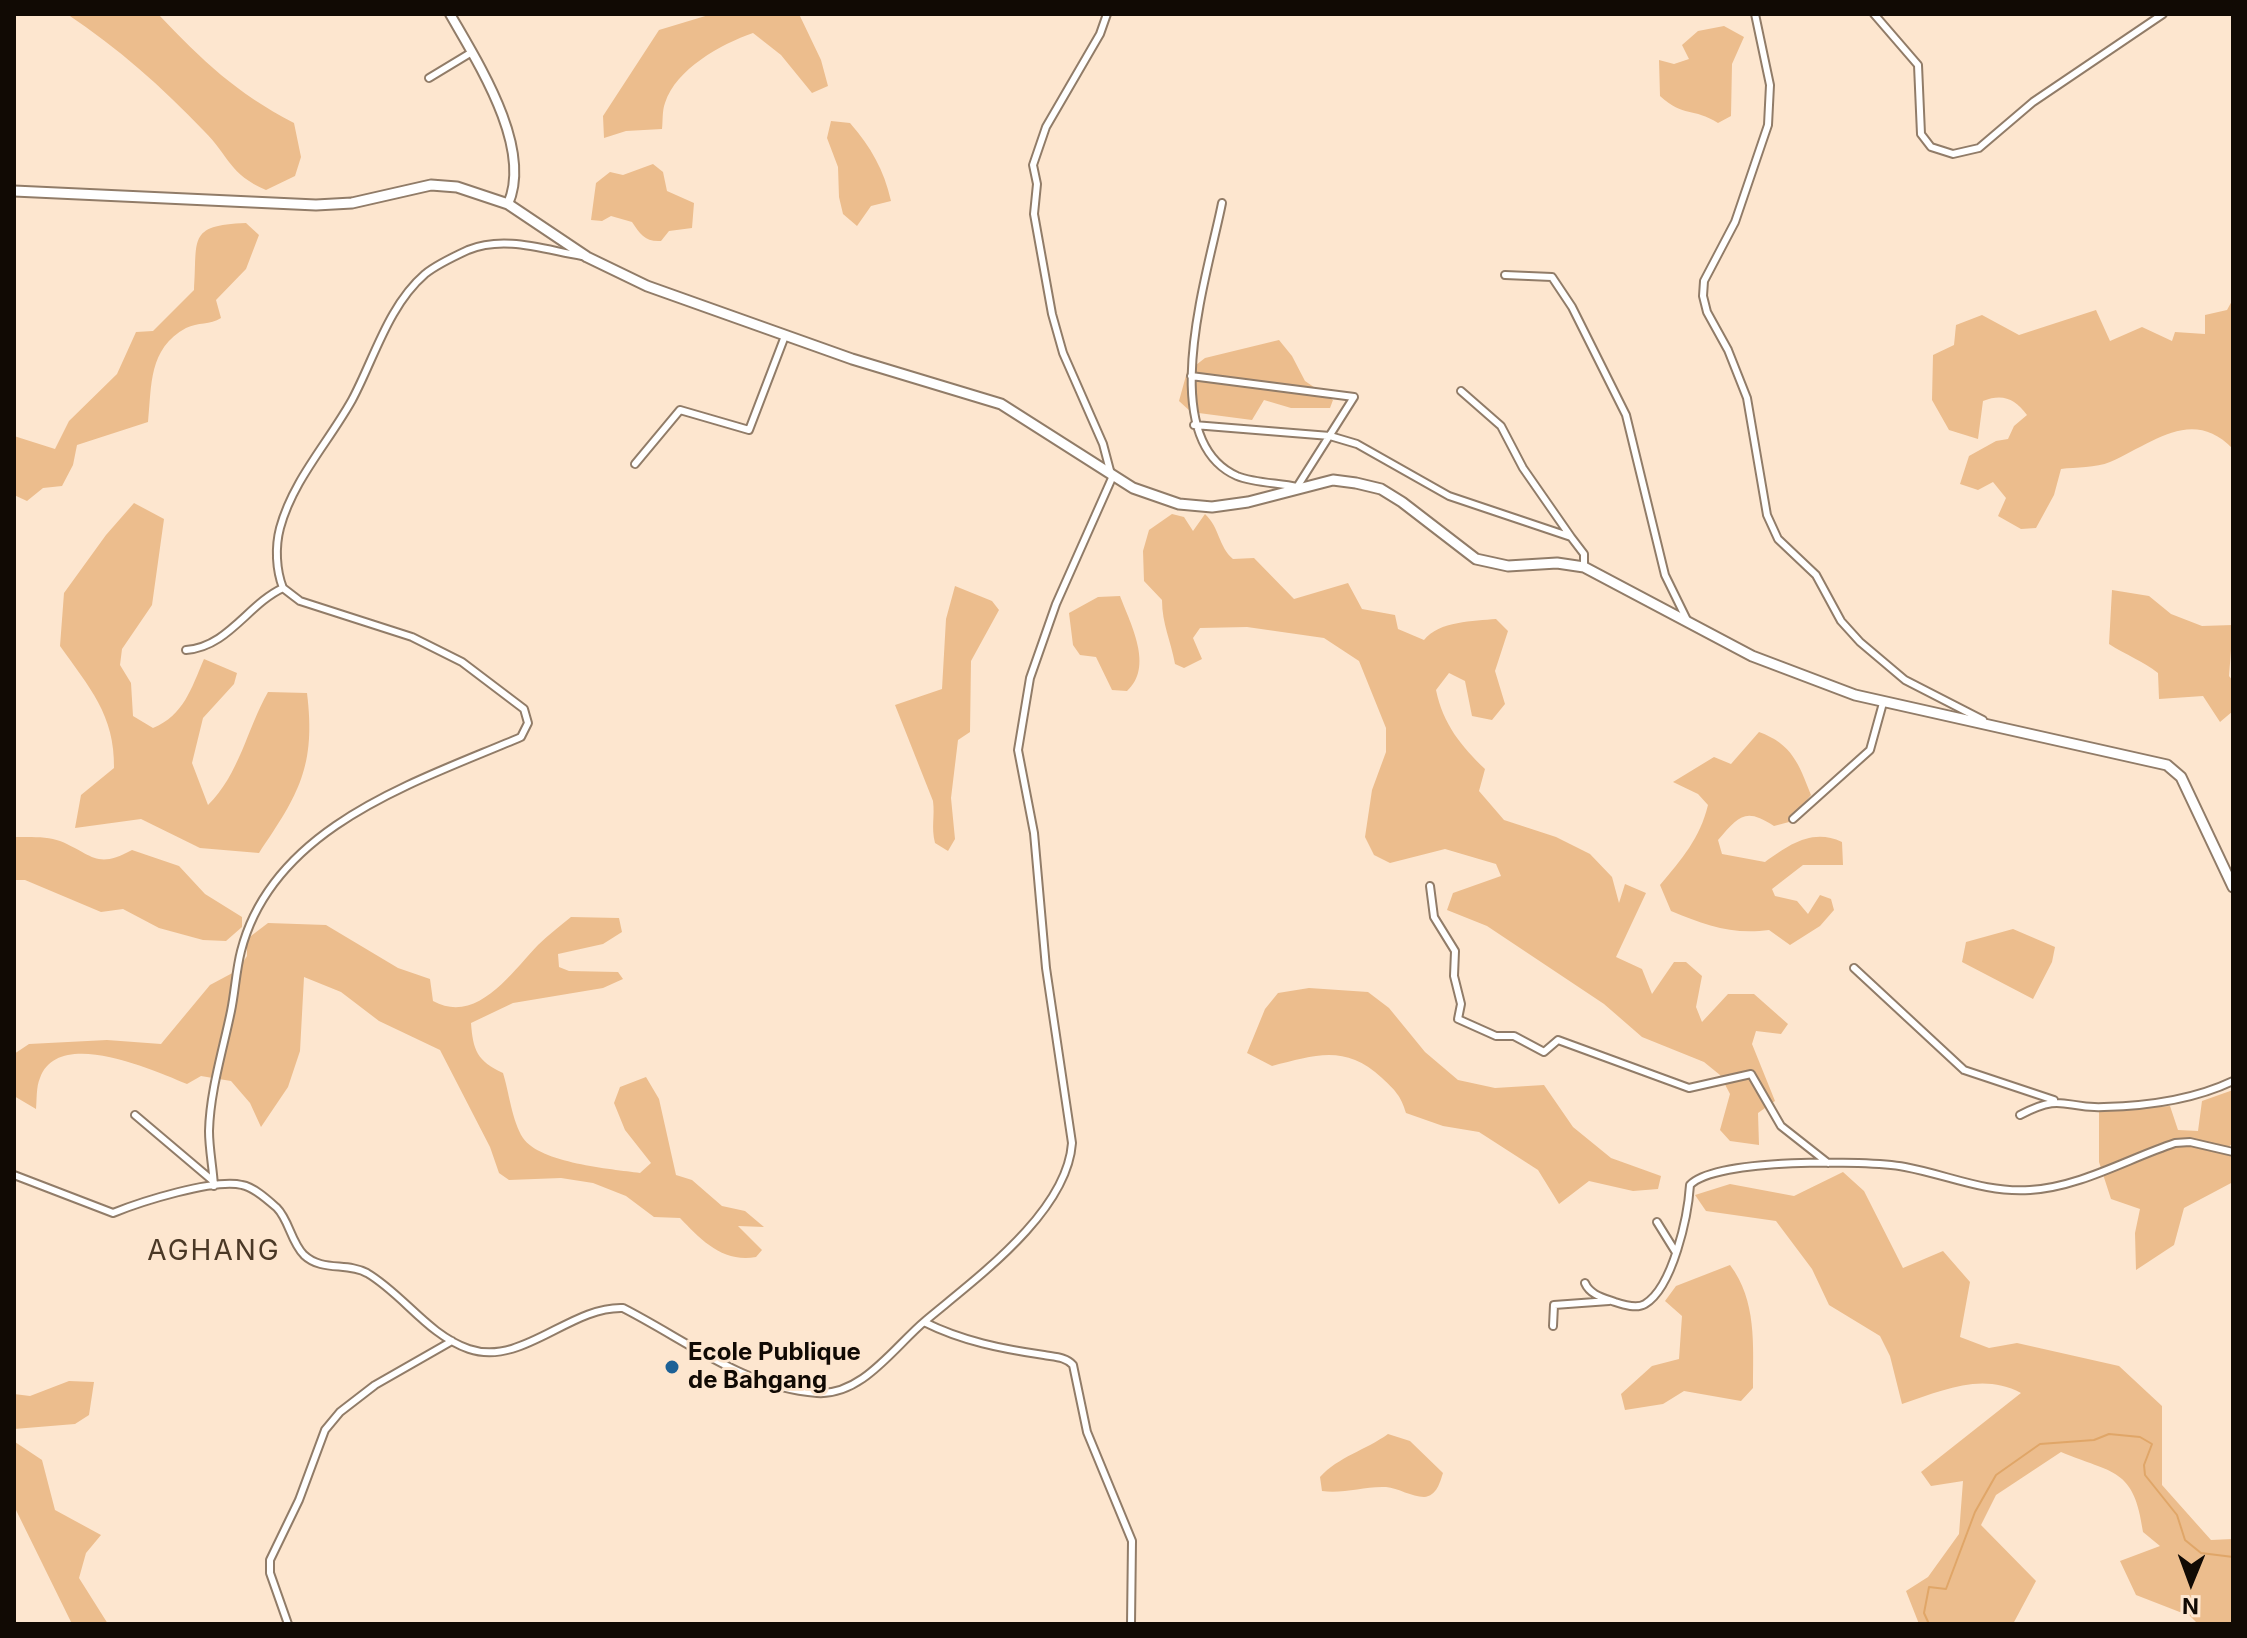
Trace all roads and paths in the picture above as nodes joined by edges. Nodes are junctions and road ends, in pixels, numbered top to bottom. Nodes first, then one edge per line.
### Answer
1 (450, 14) edge
2 (1107, 14) edge
3 (1755, 14) edge
4 (1874, 14) edge
5 (2163, 14) edge
6 (472, 52) junction
7 (429, 78) dead end
8 (14, 191) edge
9 (1222, 203) dead end
10 (508, 204) junction
11 (587, 257) junction
12 (1505, 275) dead end
13 (785, 336) junction
14 (1191, 376) junction
15 (1461, 391) dead end
16 (1194, 424) junction
17 (1330, 436) junction
18 (635, 464) dead end
19 (1112, 478) junction
20 (1297, 487) junction
21 (1571, 537) junction
22 (1584, 567) junction
23 (283, 588) junction
24 (1689, 626) junction
25 (186, 650) dead end
26 (1883, 703) junction
27 (1993, 726) junction
28 (1793, 819) dead end
29 (1430, 886) dead end
30 (2233, 887) edge
31 (1854, 968) dead end
32 (2233, 1081) edge
33 (2054, 1100) junction
34 (135, 1115) dead end
35 (2020, 1115) dead end
36 (2233, 1152) edge
37 (1828, 1163) junction
38 (14, 1175) edge
39 (214, 1183) junction
40 (1657, 1222) dead end
41 (1675, 1251) junction
42 (1585, 1283) dead end
43 (1613, 1301) junction
44 (924, 1322) junction
45 (1553, 1326) dead end
46 (452, 1341) junction
47 (288, 1624) edge
48 (1131, 1624) edge

1 - 6 street
2 - 19 street
3 - 27 street
4 - 5 street
6 - 7 street
6 - 10 street
8 - 10 main road
9 - 14 street
10 - 11 main road
11 - 13 main road
11 - 23 street
12 - 24 street
13 - 18 street
13 - 19 main road
14 - 16 street
14 - 17 street
15 - 21 street
16 - 17 street
16 - 20 street
17 - 20 street
17 - 21 street
19 - 20 main road
19 - 44 street
20 - 22 main road
21 - 22 street
22 - 24 main road
23 - 25 street
23 - 39 street
24 - 26 main road
26 - 27 main road
26 - 28 street
27 - 30 main road
29 - 37 street
31 - 33 street
32 - 33 street
33 - 35 street
34 - 39 street
36 - 37 street
37 - 41 street
38 - 39 street
39 - 46 street
40 - 41 street
41 - 43 street
42 - 43 street
43 - 45 street
44 - 46 street
44 - 48 street
46 - 47 street

